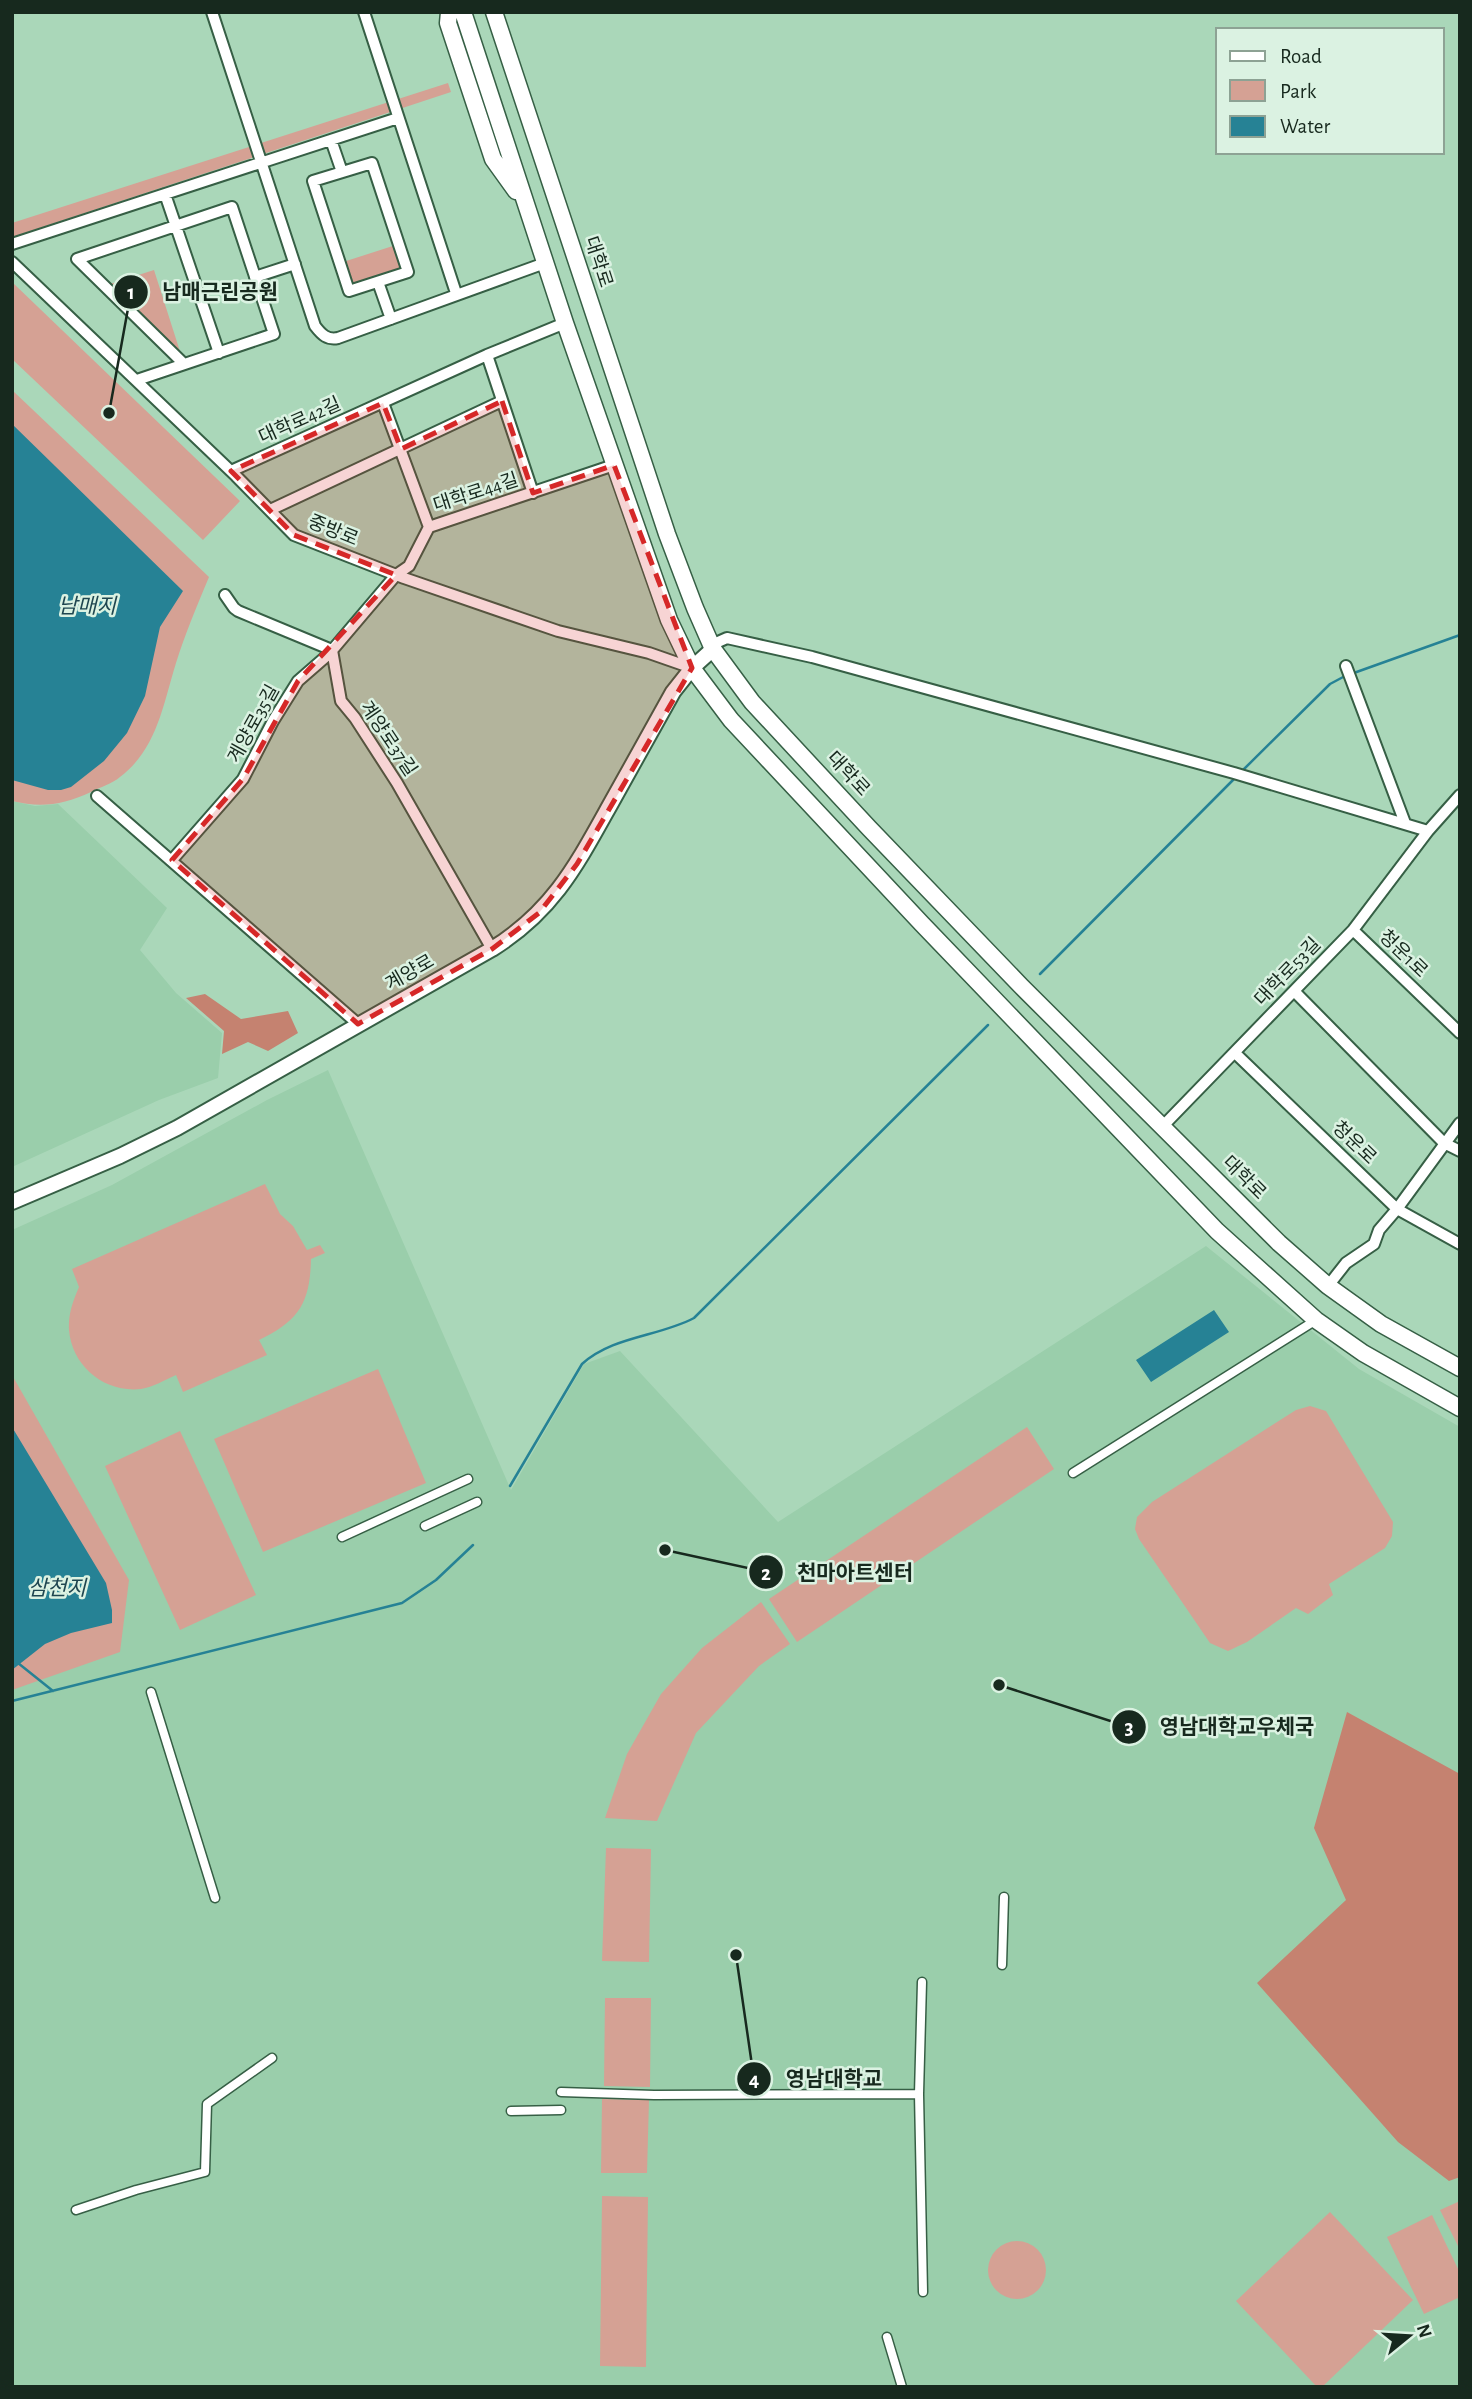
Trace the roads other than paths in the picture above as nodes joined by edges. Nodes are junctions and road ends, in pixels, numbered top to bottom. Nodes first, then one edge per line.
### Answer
1 (212, 12) edge
2 (364, 12) edge
3 (449, 12) edge
4 (463, 12) edge
5 (494, 12) edge
6 (398, 118) junction
7 (331, 140) junction
8 (261, 162) junction
9 (342, 172) junction
10 (165, 194) junction
11 (527, 206) junction
12 (176, 226) junction
13 (12, 244) edge
14 (12, 262) edge
15 (545, 262) junction
16 (295, 264) junction
17 (256, 277) junction
18 (378, 282) junction
19 (456, 293) junction
20 (390, 319) junction
21 (565, 323) junction
22 (219, 353) junction
23 (487, 355) junction
24 (184, 364) junction
25 (137, 380) junction
26 (502, 401) junction
27 (383, 403) junction
28 (401, 449) junction
29 (614, 465) junction
30 (231, 471) junction
31 (533, 493) junction
32 (270, 510) junction
33 (429, 527) junction
34 (396, 575) junction
35 (225, 595) dead end
36 (713, 649) junction
37 (332, 650) junction
38 (1346, 666) dead end
39 (692, 668) junction
40 (1460, 795) edge
41 (97, 796) dead end
42 (1405, 823) junction
43 (1429, 831) junction
44 (172, 860) junction
45 (1353, 930) junction
46 (492, 949) junction
47 (1294, 991) junction
48 (358, 1024) junction
49 (1460, 1033) edge
50 (1235, 1052) junction
51 (1460, 1123) edge
52 (1162, 1127) junction
53 (1444, 1143) junction
54 (1460, 1151) edge
55 (12, 1202) edge
56 (1397, 1209) junction
57 (1460, 1244) edge
58 (1328, 1286) junction
59 (1316, 1320) junction
60 (1460, 1368) edge
61 (1460, 1408) edge
62 (1073, 1473) dead end
63 (468, 1479) dead end
64 (477, 1502) dead end
65 (425, 1527) dead end
66 (342, 1537) dead end
67 (150, 1692) dead end
68 (1004, 1897) dead end
69 (215, 1898) dead end
70 (1002, 1965) dead end
71 (922, 1982) dead end
72 (272, 2058) dead end
73 (561, 2092) dead end
74 (919, 2094) junction
75 (561, 2110) dead end
76 (510, 2111) dead end
77 (76, 2210) dead end
78 (923, 2292) dead end
79 (887, 2337) dead end
80 (902, 2387) edge

1 - 8 street
2 - 6 street
3 - 11 main road
4 - 11 main road
5 - 36 main road, 대학로
6 - 7 street
6 - 19 street
7 - 8 street
7 - 9 street
8 - 10 street
8 - 16 street
9 - 18 street
9 - 18 street
10 - 12 street
10 - 13 street
11 - 15 main road
12 - 17 street
12 - 22 street
12 - 24 street
14 - 25 street, 중방로
15 - 19 street
15 - 21 main road
16 - 17 street
16 - 20 street
17 - 22 street
18 - 20 street
19 - 20 street
21 - 23 street, 대학로42길
21 - 29 main road
22 - 24 street
23 - 26 street
23 - 27 street, 대학로42길
24 - 25 street
25 - 30 street, 중방로
26 - 28 street
26 - 31 street, 대학로44길
27 - 28 street
27 - 30 street, 대학로42길
28 - 32 street
28 - 33 street, 대학로44길
29 - 31 street, 대학로44길
29 - 39 main road
30 - 32 street, 중방로
31 - 33 street, 대학로44길
32 - 34 street, 중방로
33 - 34 street, 대학로44길
34 - 37 street, 계양로35길
34 - 39 street, 중방로
35 - 37 street
36 - 39 street, 계양로
36 - 42 street
36 - 52 main road, 대학로
37 - 44 street, 계양로35길
37 - 46 street, 계양로37길
38 - 42 street
39 - 46 street, 계양로
39 - 59 main road
40 - 43 street, 대학로53길
41 - 44 street
42 - 43 street
43 - 45 street, 대학로53길
44 - 48 street
45 - 47 street, 대학로53길
45 - 49 street, 청운1로
46 - 48 street, 계양로
47 - 50 street, 대학로53길
47 - 53 street
48 - 55 street, 계양로
50 - 52 street, 대학로53길
50 - 56 street, 청운로
51 - 53 street
52 - 58 main road, 대학로
53 - 54 street
53 - 56 street
56 - 57 street, 청운로
56 - 58 street
58 - 60 main road, 대학로
59 - 61 main road
59 - 62 street
63 - 66 street
64 - 65 street
67 - 69 street
68 - 70 street
71 - 74 street
72 - 77 street
73 - 74 street
74 - 78 street
75 - 76 street
79 - 80 street

